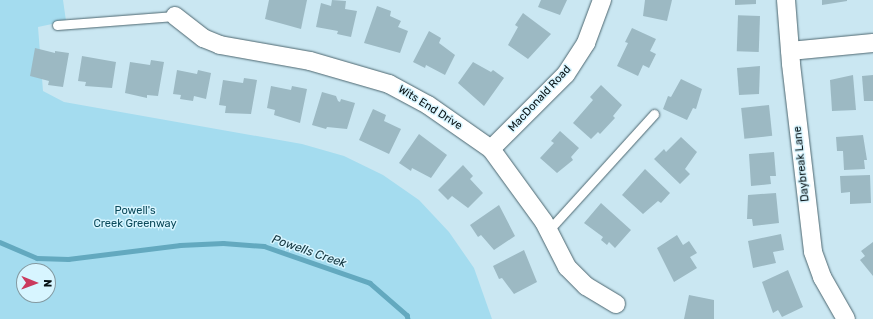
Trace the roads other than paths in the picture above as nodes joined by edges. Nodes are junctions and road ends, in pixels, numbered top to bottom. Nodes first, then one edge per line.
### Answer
1 (602, 0) edge
2 (786, 0) edge
3 (175, 16) joint
4 (57, 26) dead end
5 (873, 43) edge
6 (790, 51) junction
7 (654, 114) dead end
8 (491, 149) junction
9 (548, 231) junction
10 (616, 304) dead end
11 (846, 319) edge

1 - 8 street, MacDonald Road
2 - 6 street, Daybreak Lane
3 - 4 lane
3 - 8 street, Wits End Drive
5 - 6 street
6 - 11 street, Daybreak Lane
7 - 9 lane
8 - 9 street, Wits End Drive
9 - 10 street, Wits End Drive

